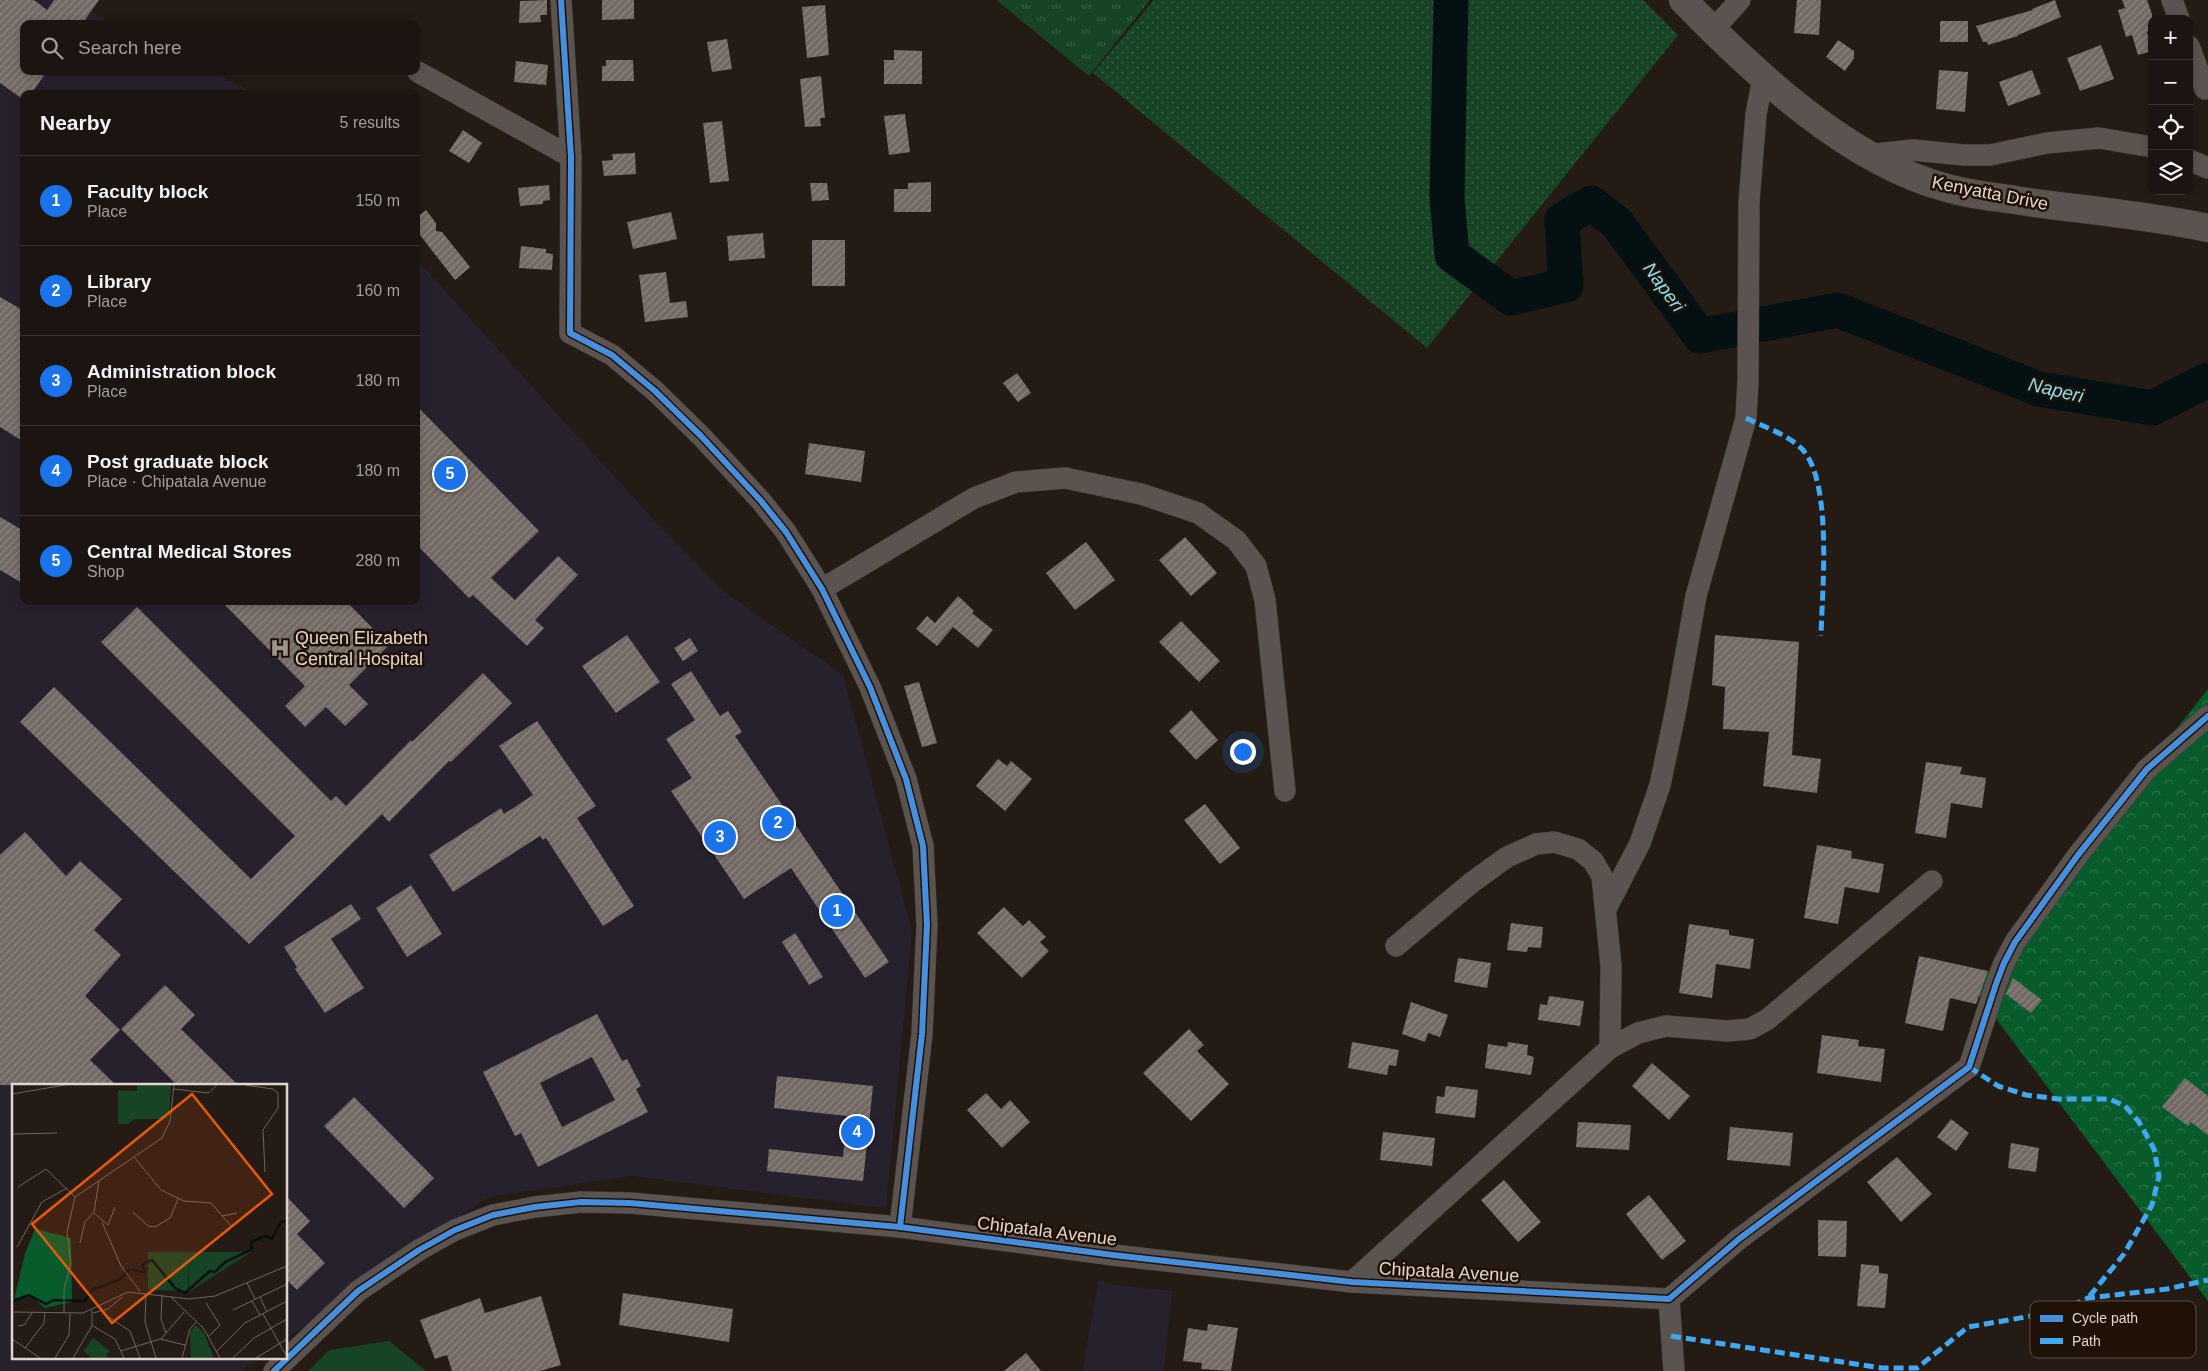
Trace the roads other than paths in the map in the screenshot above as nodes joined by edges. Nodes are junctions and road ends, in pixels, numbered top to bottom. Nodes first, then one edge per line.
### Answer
1 (561, 0) edge
2 (1683, 0) edge
3 (1740, 0) edge
4 (2172, 0) edge
5 (2178, 15) edge
6 (1712, 31) junction
7 (2193, 57) edge
8 (420, 73) edge
9 (1763, 78) junction
10 (2205, 89) dead end
11 (2148, 146) edge
12 (1866, 155) junction
13 (571, 157) junction
14 (2193, 162) edge
15 (2208, 168) edge
16 (2208, 228) edge
17 (822, 589) junction
18 (2208, 716) edge
19 (1284, 791) dead end
20 (1932, 881) dead end
21 (1606, 909) junction
22 (1396, 946) dead end
23 (1610, 1048) junction
24 (900, 1227) junction
25 (1352, 1282) junction
26 (1669, 1299) junction
27 (288, 1358) edge
28 (288, 1358) edge
29 (274, 1371) edge
30 (1674, 1371) edge

1 - 13 street
2 - 6 main road, Kenyatta Drive
3 - 6 street
4 - 5 street
6 - 9 main road, Kenyatta Drive
7 - 10 street
8 - 13 street
9 - 12 main road, Kenyatta Drive
9 - 21 street
11 - 12 street
12 - 16 main road, Kenyatta Drive
13 - 17 street
14 - 15 street
17 - 19 street
17 - 24 street
18 - 26 street
20 - 23 street
21 - 22 street
21 - 23 street
23 - 25 street
24 - 25 street, Chipatala Avenue
24 - 27 street, Chipatala Avenue
25 - 26 street, Chipatala Avenue
26 - 30 street
28 - 29 street, Chipatala Avenue

